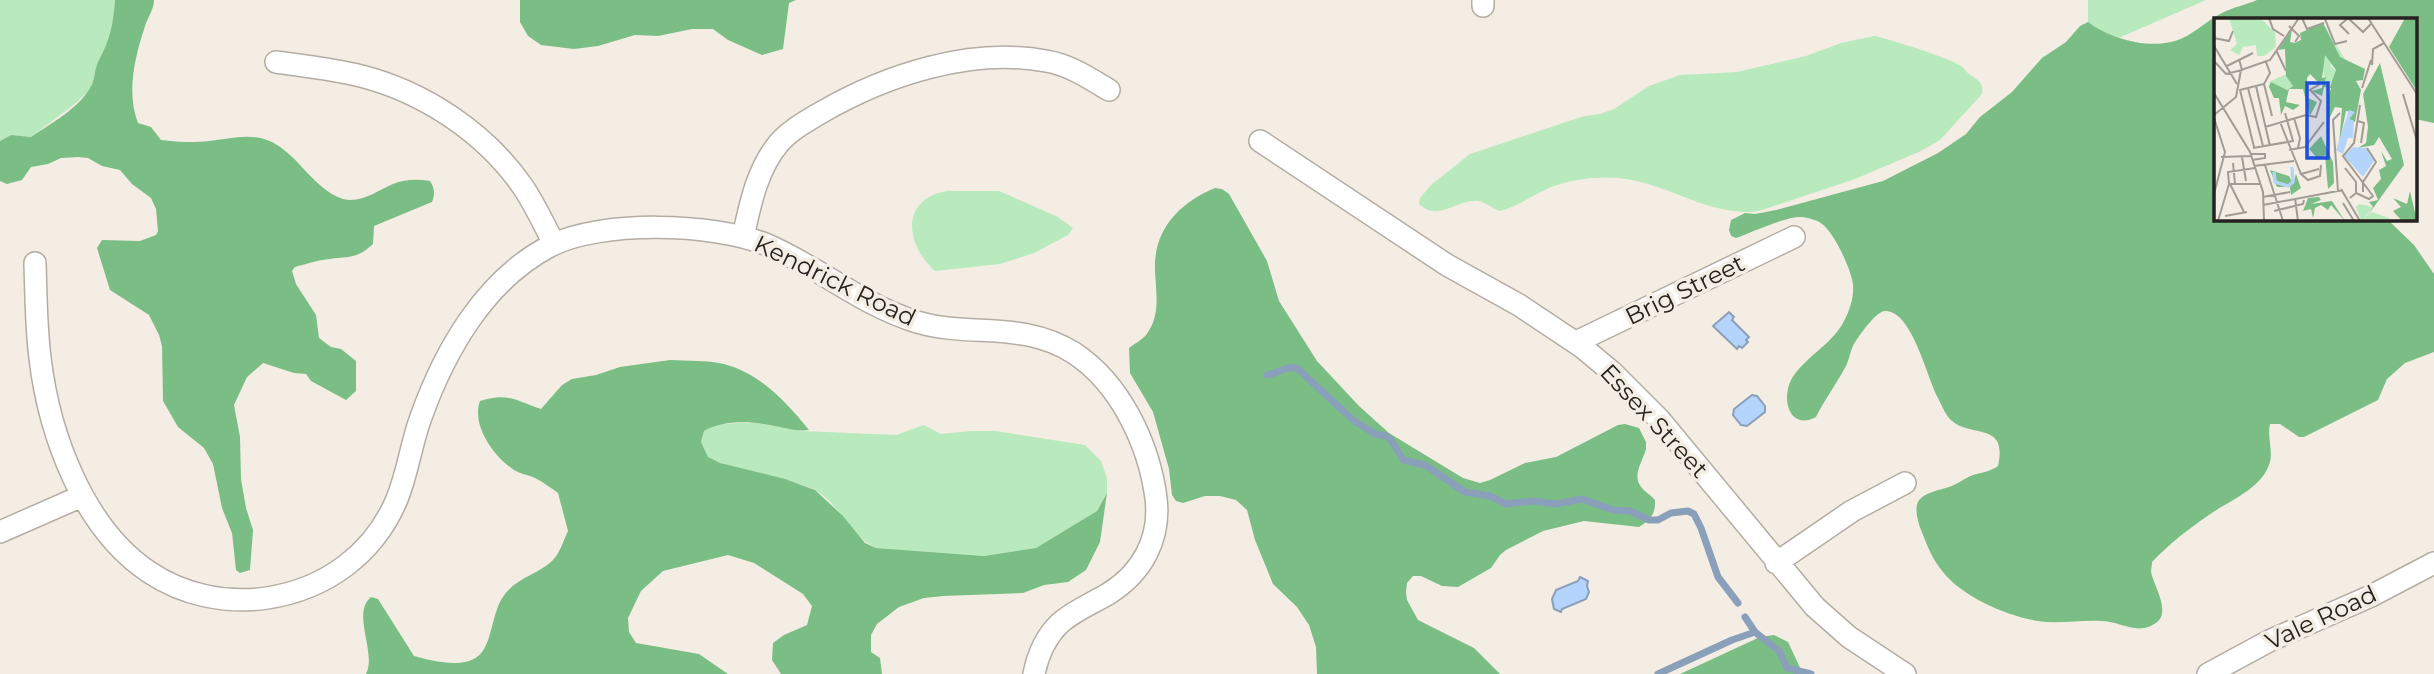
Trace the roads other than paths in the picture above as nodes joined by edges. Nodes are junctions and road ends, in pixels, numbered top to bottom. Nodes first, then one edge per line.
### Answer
1 (276, 62) dead end
2 (1109, 90) dead end
3 (1260, 141) dead end
4 (743, 237) junction
5 (1794, 237) dead end
6 (554, 244) junction
7 (35, 263) dead end
8 (1576, 342) junction
9 (1905, 483) dead end
10 (82, 496) junction
11 (0, 532) edge
12 (1776, 563) junction
13 (2434, 563) edge
14 (1034, 674) edge
15 (1905, 674) edge
16 (2208, 674) edge

1 - 6 street
2 - 4 street
3 - 8 street, Essex Street
4 - 6 street, Kendrick Road
4 - 14 street, Kendrick Road
5 - 8 street, Brig Street
6 - 10 street, Kendrick Road
7 - 10 street, Kendrick Road
8 - 12 street, Essex Street
9 - 12 street
10 - 11 street
12 - 15 street, Essex Street
13 - 16 street, Vale Road

